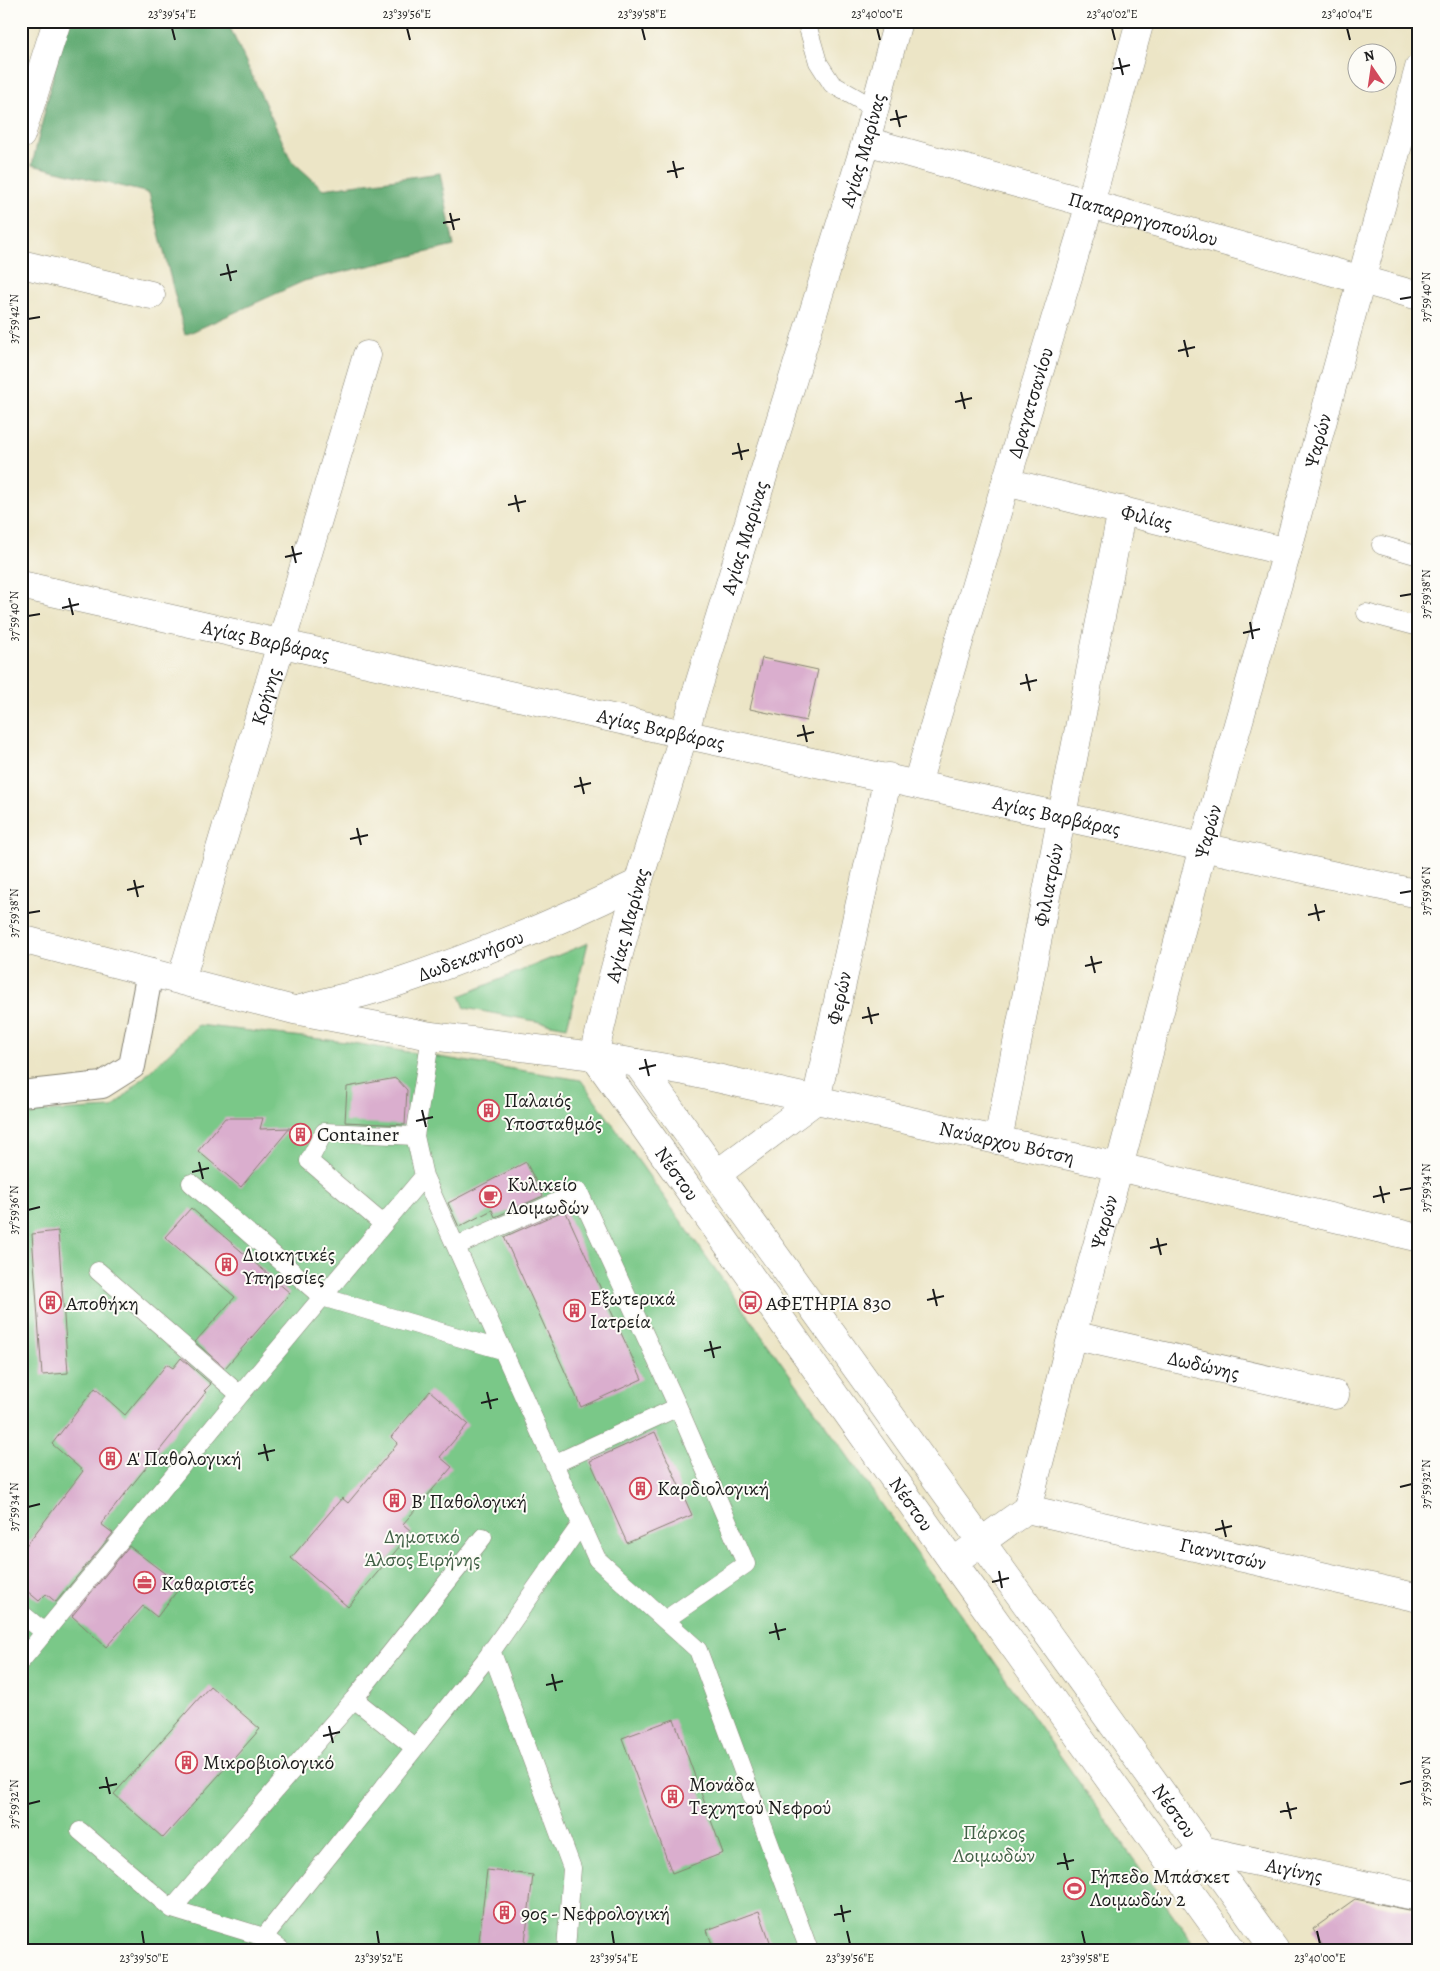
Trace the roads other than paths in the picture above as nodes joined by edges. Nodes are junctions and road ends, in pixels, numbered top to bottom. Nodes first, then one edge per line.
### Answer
1 (57, 21) edge
2 (806, 21) edge
3 (898, 21) edge
4 (1140, 21) edge
5 (1419, 68) edge
6 (874, 108) junction
7 (21, 135) edge
8 (866, 141) junction
9 (1090, 204) junction
10 (21, 264) edge
11 (1361, 280) junction
12 (151, 294) dead end
13 (1419, 296) edge
14 (367, 355) dead end
15 (1006, 482) junction
16 (1122, 510) junction
17 (1381, 545) dead end
18 (1287, 552) junction
19 (1419, 556) edge
20 (21, 585) edge
21 (1366, 613) dead end
22 (1419, 626) edge
23 (281, 643) junction
24 (683, 734) junction
25 (888, 777) junction
26 (917, 784) junction
27 (1062, 816) junction
28 (1203, 847) junction
29 (638, 883) junction
30 (1419, 894) edge
31 (21, 939) edge
32 (150, 972) junction
33 (181, 980) junction
34 (294, 1010) junction
35 (431, 1036) junction
36 (594, 1056) junction
37 (638, 1063) junction
38 (21, 1094) edge
39 (816, 1100) junction
40 (415, 1136) junction
41 (998, 1140) junction
42 (1119, 1167) junction
43 (717, 1174) junction
44 (424, 1176) junction
45 (191, 1183) dead end
46 (383, 1224) junction
47 (1419, 1238) edge
48 (456, 1246) junction
49 (98, 1271) dead end
50 (322, 1297) junction
51 (1072, 1334) junction
52 (502, 1350) junction
53 (240, 1394) junction
54 (1335, 1394) dead end
55 (678, 1407) junction
56 (554, 1464) junction
57 (1027, 1509) junction
58 (581, 1524) junction
59 (483, 1537) dead end
60 (982, 1542) junction
61 (953, 1562) junction
62 (1419, 1598) edge
63 (21, 1614) edge
64 (664, 1620) junction
65 (44, 1632) junction
66 (491, 1650) junction
67 (21, 1662) edge
68 (354, 1699) junction
69 (414, 1747) junction
70 (80, 1831) dead end
71 (1202, 1850) junction
72 (1175, 1870) junction
73 (1419, 1897) edge
74 (172, 1909) junction
75 (264, 1937) junction
76 (281, 1950) edge
77 (566, 1950) edge
78 (809, 1950) edge
79 (1232, 1950) edge
80 (1275, 1950) edge

1 - 7 street
2 - 6 lane
3 - 6 street, Αγίας Μαρίνας
4 - 9 street, Δραγατσανίου
5 - 11 street, Ψαρών
6 - 8 street, Αγίας Μαρίνας
8 - 9 street, Παπαρρηγοπούλου
8 - 24 street, Αγίας Μαρίνας
9 - 11 street, Παπαρρηγοπούλου
9 - 15 street, Δραγατσανίου
10 - 12 street
11 - 13 street, Παπαρρηγοπούλου
11 - 18 street, Ψαρών
14 - 23 street, Κρήνης
15 - 16 street, Φιλίας
15 - 26 street, Δραγατσανίου
16 - 18 street, Φιλίας
16 - 27 street, Φιλιατρών
17 - 19 lane
18 - 28 street, Ψαρών
20 - 23 street, Αγίας Βαρβάρας
21 - 22 lane
23 - 24 street, Αγίας Βαρβάρας
23 - 33 street, Κρήνης
24 - 25 street, Αγίας Βαρβάρας
24 - 29 street, Αγίας Μαρίνας
25 - 26 street, Αγίας Βαρβάρας
25 - 39 street, Φερών
26 - 27 street, Αγίας Βαρβάρας
27 - 28 street, Αγίας Βαρβάρας
27 - 41 street, Φιλιατρών
28 - 30 street, Αγίας Βαρβάρας
28 - 42 street, Ψαρών
29 - 34 street, Δωδεκανήσου
29 - 36 street, Αγίας Μαρίνας
31 - 32 street, Δωδεκανήσου
32 - 33 street, Δωδεκανήσου
32 - 38 street
33 - 34 street, Δωδεκανήσου
34 - 35 street, Δωδεκανήσου
35 - 36 street, Δωδεκανήσου
35 - 40 lane
36 - 37 street, Ναύαρχου Βότση
36 - 61 street, Νέστου
37 - 39 street, Ναύαρχου Βότση
37 - 43 street, Νέστου
39 - 41 street, Ναύαρχου Βότση
39 - 43 street
40 - 44 lane
40 - 46 lane
41 - 42 street, Ναύαρχου Βότση
42 - 47 street, Ναύαρχου Βότση
42 - 51 street, Ψαρών
43 - 60 street, Νέστου
44 - 46 lane
44 - 48 lane
45 - 50 lane
46 - 50 lane
48 - 52 lane
48 - 55 lane
49 - 53 lane
50 - 52 lane
50 - 53 lane
51 - 54 street, Δωδώνης
51 - 57 street, Ψαρών
52 - 56 lane
53 - 65 lane
55 - 56 lane
55 - 64 lane
56 - 58 lane
57 - 60 street
57 - 62 street, Γιαννιτσών
58 - 64 lane
58 - 66 lane
59 - 68 lane
60 - 61 street
60 - 71 street, Νέστου
61 - 72 street, Νέστου
63 - 65 lane
64 - 78 lane
65 - 67 lane
66 - 69 lane
66 - 77 lane
68 - 69 lane
68 - 74 lane
69 - 75 lane
70 - 74 lane
71 - 72 street
71 - 73 street, Αιγίνης
71 - 80 street, Νέστου
72 - 79 street, Νέστου
74 - 75 lane
75 - 76 lane

